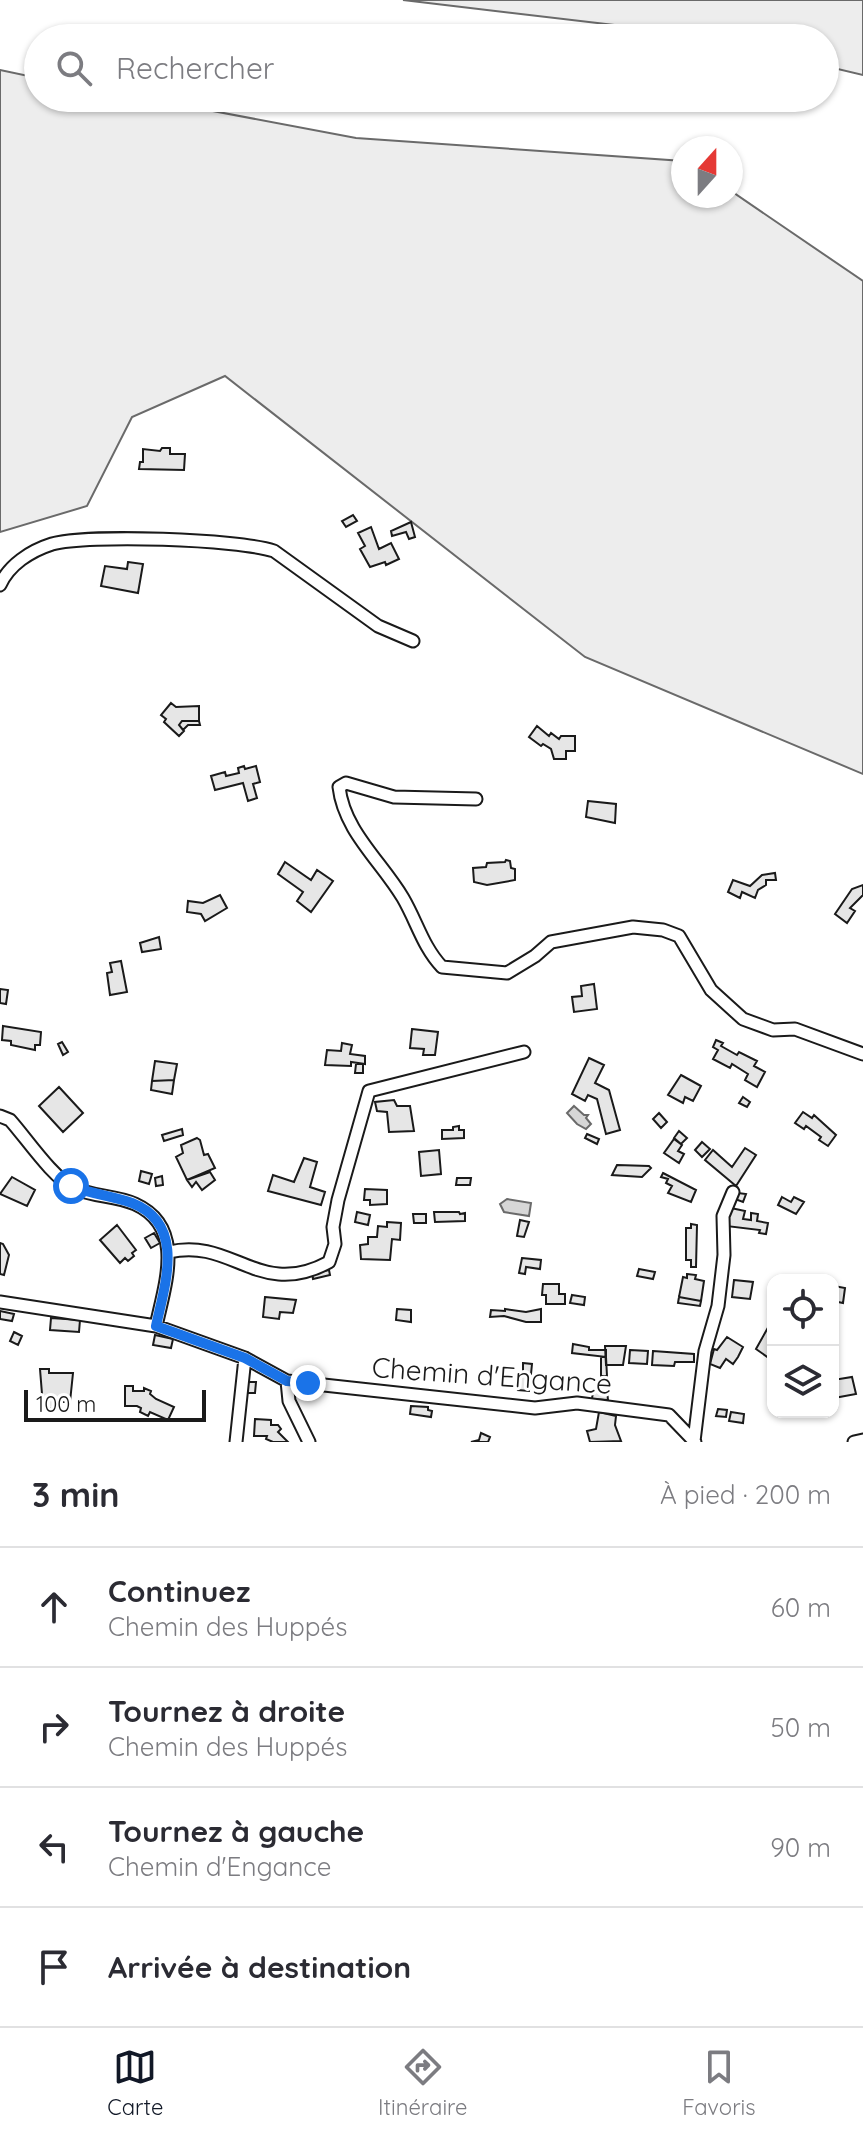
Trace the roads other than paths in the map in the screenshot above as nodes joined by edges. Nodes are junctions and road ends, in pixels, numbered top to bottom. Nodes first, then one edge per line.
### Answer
1 (0, 585) edge
2 (413, 641) dead end
3 (476, 799) dead end
4 (524, 1052) dead end
5 (863, 1054) edge
6 (0, 1116) edge
7 (733, 1192) dead end
8 (169, 1252) junction
9 (0, 1302) edge
10 (156, 1326) junction
11 (245, 1358) junction
12 (287, 1381) junction
13 (863, 1440) edge
14 (236, 1442) edge
15 (309, 1442) edge
16 (695, 1442) edge
17 (854, 1442) edge

1 - 2 street
3 - 5 street
4 - 8 street
6 - 8 street
7 - 16 street
8 - 10 street
9 - 10 street, Chemin d'Engance
10 - 11 street, Chemin d'Engance
11 - 12 street, Chemin d'Engance
11 - 14 street
12 - 15 street
12 - 16 street, Chemin d'Engance
13 - 17 street

